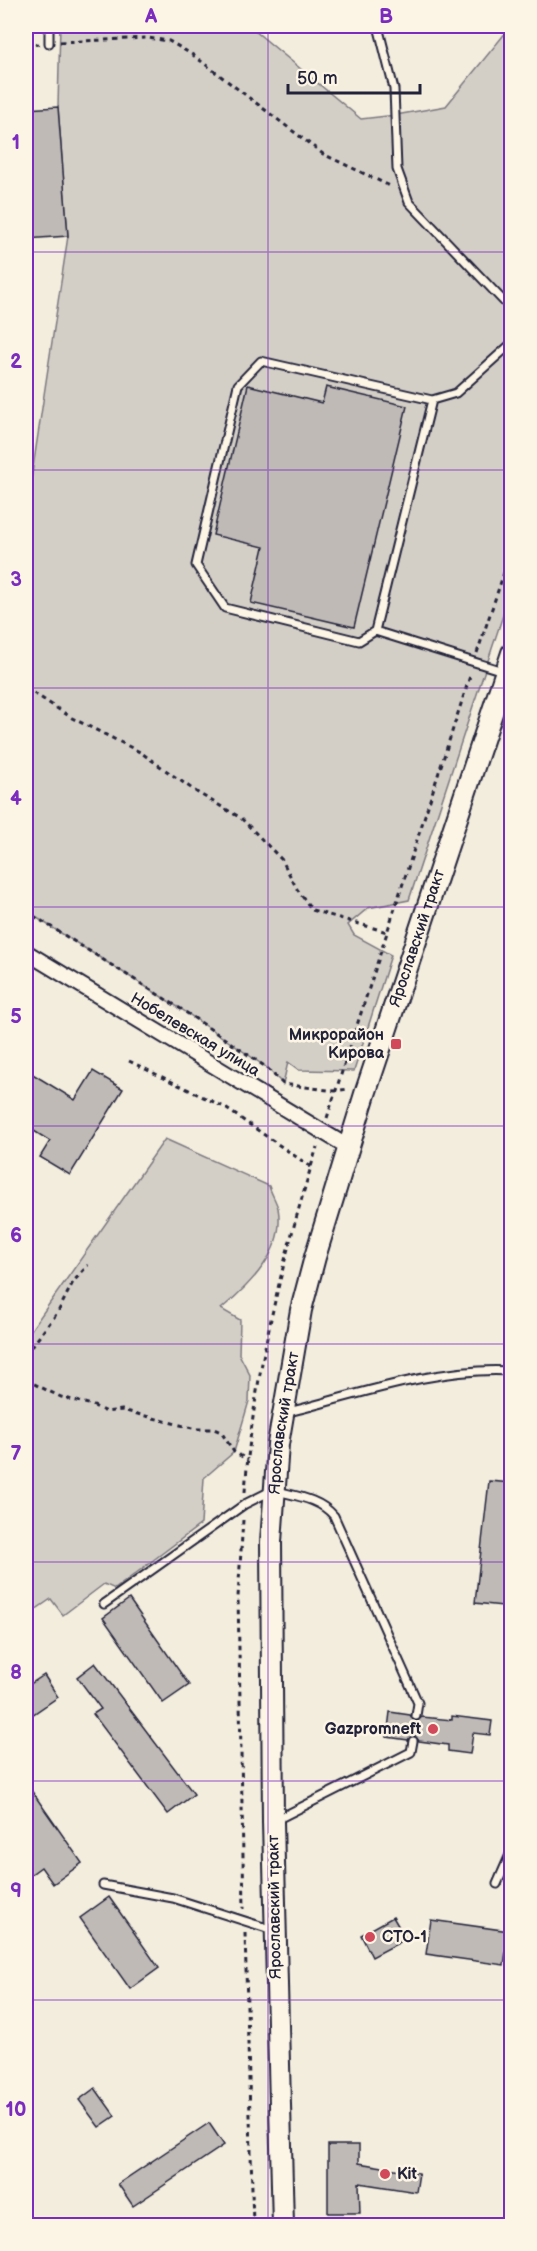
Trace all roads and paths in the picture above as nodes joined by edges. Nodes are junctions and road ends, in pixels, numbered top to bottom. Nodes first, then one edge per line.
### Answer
1 (49, 26) edge
2 (378, 26) edge
3 (49, 43) junction
4 (26, 46) edge
5 (405, 193) junction
6 (512, 310) edge
7 (512, 343) edge
8 (432, 400) junction
9 (512, 549) edge
10 (375, 631) junction
11 (474, 662) junction
12 (508, 662) edge
13 (26, 688) edge
14 (26, 911) edge
15 (26, 952) edge
16 (129, 1061) dead end
17 (283, 1084) dead end
18 (348, 1147) junction
19 (311, 1167) dead end
20 (88, 1264) dead end
21 (26, 1354) edge
22 (512, 1371) edge
23 (26, 1380) edge
24 (283, 1413) junction
25 (248, 1460) dead end
26 (273, 1490) junction
27 (104, 1604) dead end
28 (416, 1716) dead end
29 (413, 1740) dead end
30 (273, 1822) junction
31 (512, 1850) edge
32 (497, 1884) dead end
33 (103, 1885) dead end
34 (275, 1931) junction
35 (283, 2226) edge

1 - 3 lane
2 - 5 lane
3 - 4 path
3 - 5 path
5 - 6 lane
7 - 8 lane
8 - 10 lane
8 - 10 lane
9 - 11 path
10 - 11 lane
11 - 12 lane
11 - 13 path
12 - 18 street, Ярославский тракт
14 - 17 path
15 - 18 street, Нобелевская улица
16 - 19 path
18 - 24 street, Ярославский тракт
20 - 21 path
22 - 24 lane
23 - 25 path
24 - 26 street, Ярославский тракт
26 - 27 lane
26 - 28 lane
26 - 30 street, Ярославский тракт
29 - 30 lane
30 - 34 street, Ярославский тракт
31 - 32 lane
33 - 34 lane
34 - 35 street, Ярославский тракт

